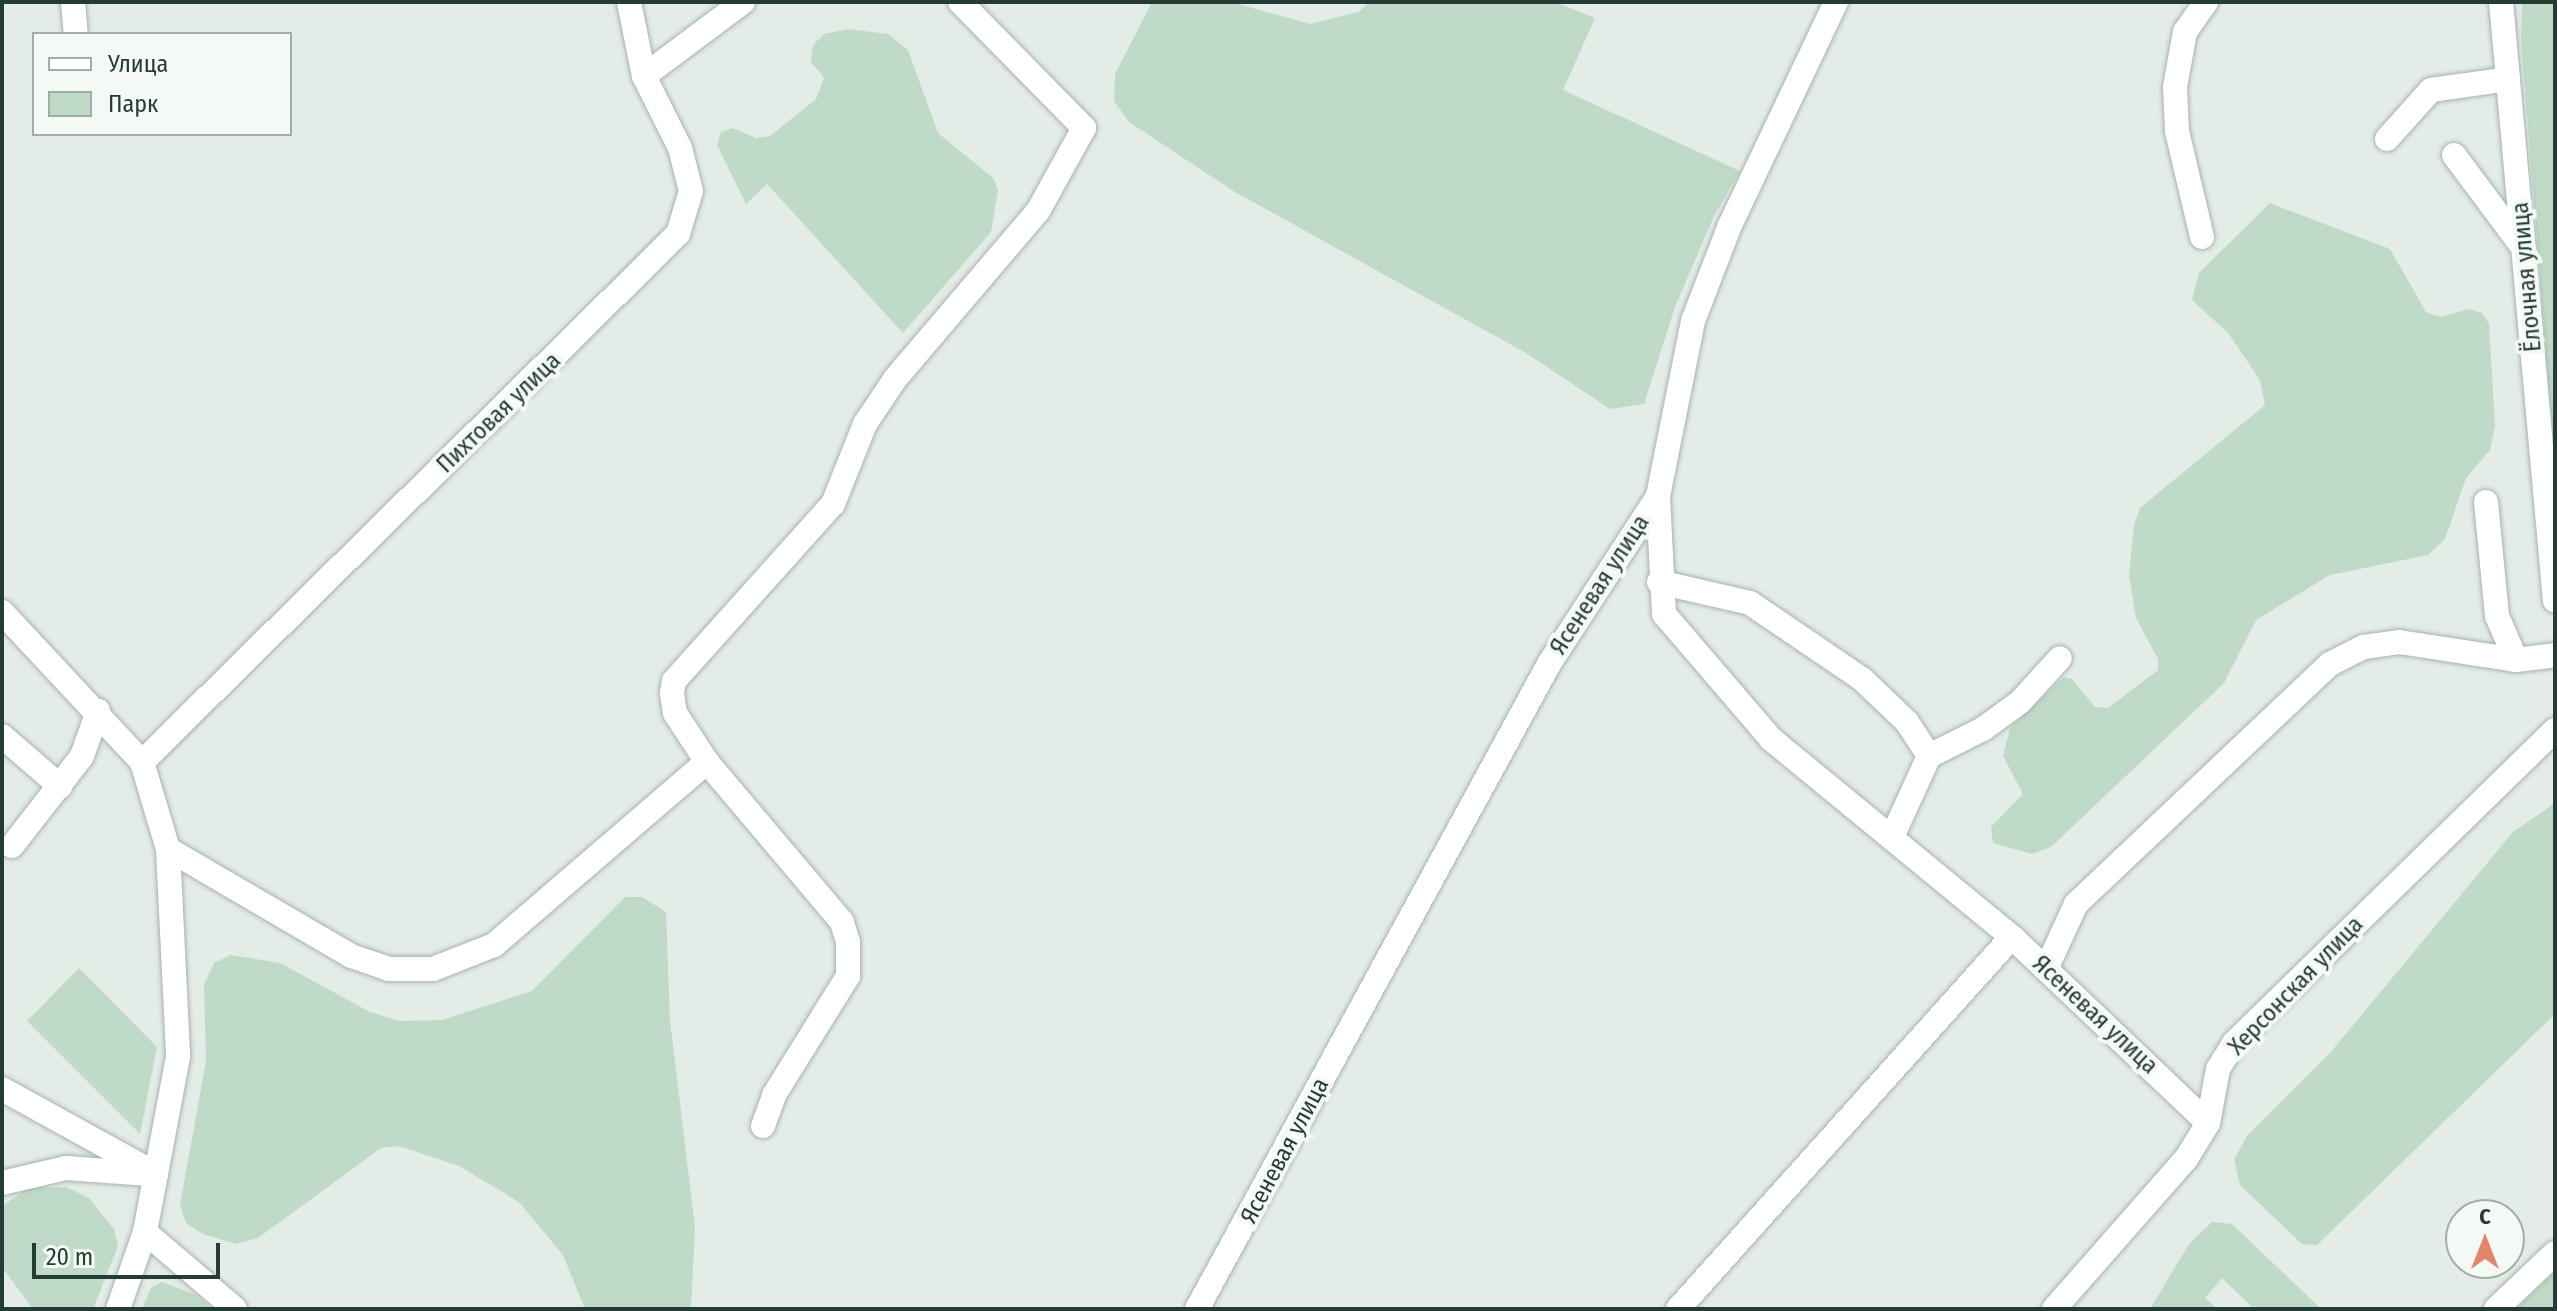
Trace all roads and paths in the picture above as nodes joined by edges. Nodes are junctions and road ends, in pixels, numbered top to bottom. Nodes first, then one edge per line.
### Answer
1 (73, 2) edge
2 (629, 2) edge
3 (743, 2) edge
4 (960, 2) edge
5 (1836, 2) edge
6 (2206, 2) edge
7 (2501, 2) edge
8 (76, 32) edge
9 (644, 76) junction
10 (2508, 79) junction
11 (2387, 139) dead end
12 (2454, 155) dead end
13 (2202, 237) dead end
14 (2526, 251) junction
15 (1658, 496) junction
16 (2486, 502) dead end
17 (1659, 582) junction
18 (2555, 601) edge
19 (2, 612) edge
20 (2555, 655) edge
21 (2060, 658) dead end
22 (2516, 660) junction
23 (98, 711) junction
24 (2555, 730) edge
25 (2, 736) edge
26 (1929, 756) junction
27 (142, 762) junction
28 (707, 762) junction
29 (60, 786) junction
30 (1892, 837) junction
31 (12, 846) dead end
32 (168, 849) junction
33 (2012, 937) junction
34 (2046, 969) junction
35 (2, 1089) edge
36 (2208, 1123) junction
37 (763, 1126) dead end
38 (156, 1174) junction
39 (2, 1183) edge
40 (145, 1232) junction
41 (2555, 1253) edge
42 (118, 1309) edge
43 (235, 1309) edge
44 (1197, 1309) edge
45 (1678, 1309) edge
46 (2054, 1309) edge
47 (2496, 1309) edge

1 - 8 street
2 - 9 street, Пихтовая улица
3 - 9 street
4 - 28 street
5 - 15 street
6 - 13 street
7 - 10 street, Ёлочная улица
9 - 27 street, Пихтовая улица
10 - 11 street
10 - 14 street, Ёлочная улица
12 - 14 street
14 - 18 street, Ёлочная улица
15 - 17 street, Ясеневая улица
15 - 44 street, Ясеневая улица
16 - 22 street
17 - 26 street
17 - 30 street, Ясеневая улица
19 - 23 street
20 - 22 street
21 - 26 street
22 - 34 street
23 - 27 street
23 - 29 street
24 - 36 street, Херсонская улица
25 - 29 street
26 - 30 street
27 - 32 street
28 - 32 street
28 - 37 street
29 - 31 street
30 - 33 street, Ясеневая улица
32 - 38 street
33 - 34 street, Ясеневая улица
33 - 45 street
34 - 36 street, Ясеневая улица
35 - 38 street
36 - 46 street, Херсонская улица
38 - 39 street
38 - 40 street
40 - 42 street
40 - 43 street
41 - 47 street

